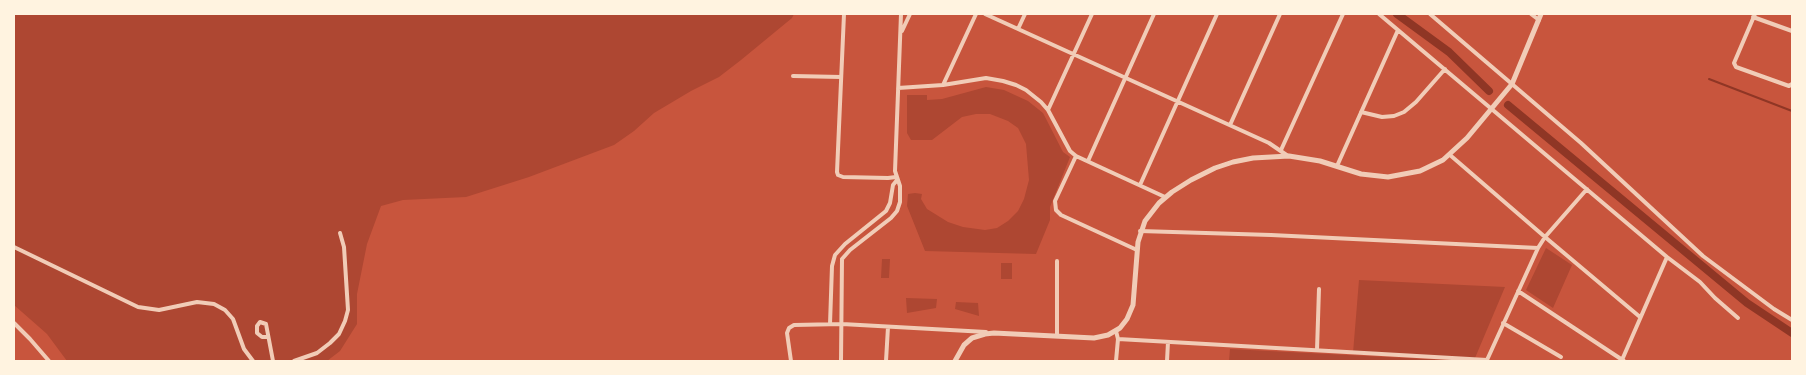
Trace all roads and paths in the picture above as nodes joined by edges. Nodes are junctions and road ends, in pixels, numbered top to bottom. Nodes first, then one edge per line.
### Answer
1 (844, 14) edge
2 (901, 14) edge
3 (910, 14) edge
4 (976, 14) edge
5 (985, 14) edge
6 (1025, 14) edge
7 (1092, 14) edge
8 (1154, 14) edge
9 (1217, 14) edge
10 (1280, 14) edge
11 (1343, 14) edge
12 (1379, 14) edge
13 (1430, 14) edge
14 (1531, 14) edge
15 (1541, 14) edge
16 (1754, 15) edge
17 (1539, 20) junction
18 (1018, 29) junction
19 (1398, 30) junction
20 (1792, 31) edge
21 (900, 33) junction
22 (1074, 54) junction
23 (1445, 69) junction
24 (793, 76) dead end
25 (841, 77) junction
26 (1126, 78) junction
27 (1512, 84) junction
28 (1792, 84) edge
29 (943, 85) junction
30 (898, 88) junction
31 (1178, 102) junction
32 (1493, 109) junction
33 (1048, 110) junction
34 (1361, 112) junction
35 (1230, 125) junction
36 (1281, 150) junction
37 (1450, 155) junction
38 (1076, 156) junction
39 (1289, 156) junction
40 (1088, 161) junction
41 (1337, 166) junction
42 (897, 178) junction
43 (1140, 185) junction
44 (1587, 189) junction
45 (1166, 197) junction
46 (1140, 231) junction
47 (340, 233) dead end
48 (1545, 237) junction
49 (14, 247) edge
50 (1538, 248) junction
51 (1137, 250) junction
52 (837, 253) junction
53 (843, 256) junction
54 (1667, 257) junction
55 (1058, 261) dead end
56 (1320, 289) dead end
57 (1518, 291) junction
58 (1640, 317) junction
59 (1738, 318) dead end
60 (1792, 320) edge
61 (14, 323) edge
62 (1503, 323) junction
63 (830, 324) junction
64 (842, 324) junction
65 (888, 327) junction
66 (1116, 331) junction
67 (994, 332) junction
68 (1056, 336) junction
69 (268, 337) dead end
70 (1118, 339) junction
71 (1168, 342) junction
72 (1317, 350) junction
73 (1561, 357) dead end
74 (1486, 360) edge
75 (49, 361) edge
76 (253, 361) edge
77 (273, 361) edge
78 (294, 361) edge
79 (791, 361) edge
80 (841, 361) edge
81 (886, 361) edge
82 (955, 361) edge
83 (1116, 361) edge
84 (1167, 361) edge
85 (1623, 361) edge

1 - 25 street
2 - 21 street
3 - 21 street
4 - 29 street
5 - 18 street
6 - 18 street
7 - 22 street
8 - 26 street
9 - 31 street
10 - 35 street
11 - 36 street
12 - 19 street
13 - 27 street
14 - 17 street
15 - 17 street
16 - 20 street
16 - 28 street
17 - 27 street
18 - 22 street
19 - 23 street
19 - 34 street
21 - 30 street
22 - 26 street
22 - 33 street
23 - 32 street
23 - 34 street
24 - 25 street
25 - 42 street
26 - 31 street
26 - 40 street
27 - 32 street
27 - 60 street
29 - 30 street
29 - 33 street
30 - 42 street
31 - 35 street
31 - 43 street
32 - 37 street
32 - 44 street
33 - 38 street
34 - 41 street
35 - 36 street
36 - 39 street
37 - 41 street
37 - 48 street
38 - 40 street
38 - 51 street
39 - 41 street
39 - 45 street
40 - 43 street
42 - 52 street
42 - 53 street
43 - 45 street
44 - 48 street
44 - 54 street
45 - 46 street
46 - 50 street
46 - 51 street
47 - 78 street
48 - 50 street
48 - 58 street
49 - 76 street
50 - 57 street
51 - 66 street
52 - 53 street
52 - 63 street
53 - 64 street
54 - 58 street
54 - 59 street
55 - 68 street
56 - 72 street
57 - 62 street
57 - 85 street
58 - 85 street
61 - 75 street
62 - 73 street
62 - 74 street
63 - 64 street
63 - 79 street
64 - 65 street
64 - 80 street
65 - 67 street
65 - 81 street
66 - 68 street
66 - 70 street
67 - 68 street
67 - 82 street
69 - 77 street
70 - 71 street
70 - 83 street
71 - 72 street
71 - 84 street
72 - 74 street

